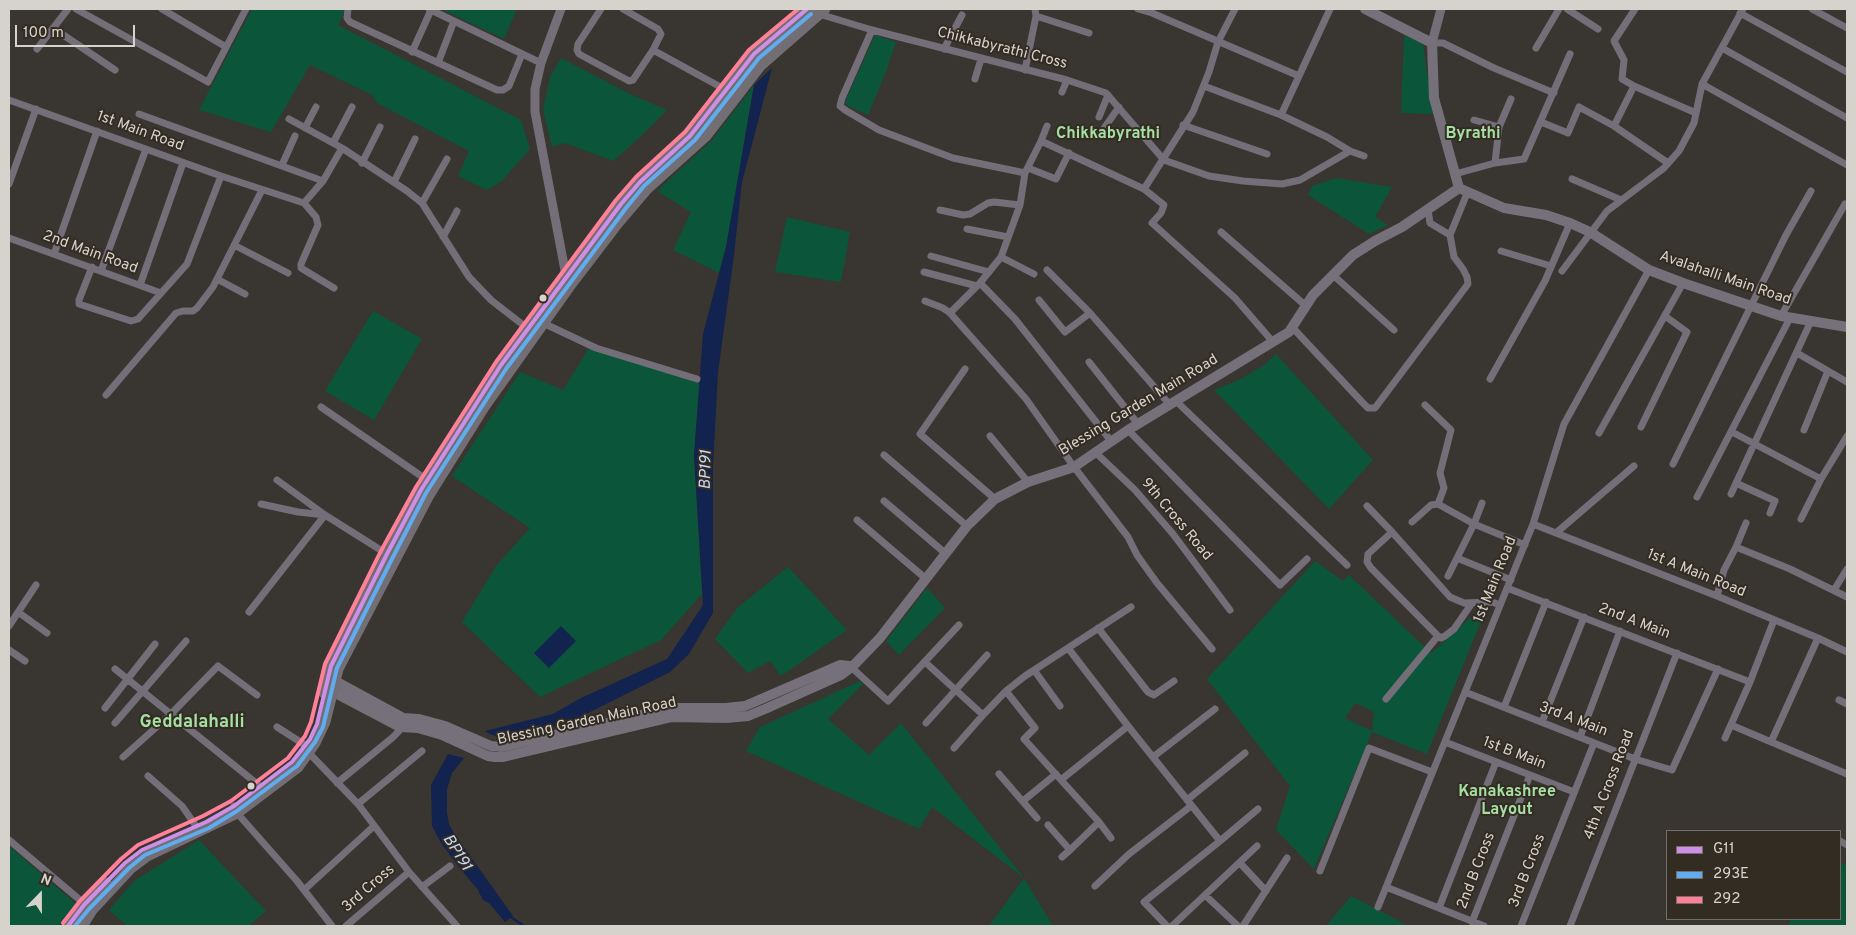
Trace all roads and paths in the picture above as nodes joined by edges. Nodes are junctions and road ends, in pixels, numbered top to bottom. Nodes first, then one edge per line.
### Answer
1 (68, 9) edge
2 (76, 9) edge
3 (162, 9) edge
4 (235, 9) edge
5 (348, 9) edge
6 (430, 9) edge
7 (561, 9) edge
8 (601, 9) edge
9 (623, 9) edge
10 (806, 9) edge
11 (1138, 9) edge
12 (1235, 9) edge
13 (1330, 9) edge
14 (1365, 9) edge
15 (1441, 9) edge
16 (1559, 9) edge
17 (1567, 9) edge
18 (1635, 9) edge
19 (1812, 9) edge
20 (244, 11) edge
21 (822, 11) edge
22 (1742, 11) edge
23 (1035, 12) edge
24 (962, 15) dead end
25 (454, 21) junction
26 (53, 28) junction
27 (1847, 28) edge
28 (1598, 29) dead end
29 (872, 30) junction
30 (1089, 33) dead end
31 (1218, 42) junction
32 (1432, 43) junction
33 (226, 47) junction
34 (1536, 48) dead end
35 (1722, 48) junction
36 (37, 49) dead end
37 (944, 49) junction
38 (653, 50) junction
39 (412, 52) junction
40 (522, 54) junction
41 (1570, 54) dead end
42 (981, 59) junction
43 (541, 63) junction
44 (438, 64) junction
45 (115, 70) dead end
46 (1025, 70) junction
47 (1847, 72) edge
48 (1299, 76) junction
49 (975, 78) dead end
50 (1067, 80) junction
51 (1702, 84) junction
52 (1204, 86) junction
53 (1634, 86) junction
54 (726, 90) junction
55 (1062, 92) dead end
56 (1554, 92) junction
57 (1108, 95) junction
58 (1511, 99) dead end
59 (9, 100) edge
60 (352, 106) dead end
61 (316, 107) dead end
62 (1119, 107) junction
63 (36, 109) junction
64 (1696, 113) junction
65 (138, 114) dead end
66 (1281, 115) junction
67 (1099, 117) dead end
68 (1847, 118) edge
69 (289, 119) dead end
70 (1474, 120) dead end
71 (1541, 122) junction
72 (1183, 125) junction
73 (1047, 126) dead end
74 (1614, 126) junction
75 (380, 127) dead end
76 (1499, 127) junction
77 (305, 128) junction
78 (97, 130) junction
79 (1100, 134) dead end
80 (295, 136) dead end
81 (415, 139) dead end
82 (1041, 141) junction
83 (333, 143) junction
84 (342, 148) junction
85 (146, 149) junction
86 (1350, 151) junction
87 (1069, 153) junction
88 (1266, 154) dead end
89 (1364, 156) dead end
90 (447, 159) dead end
91 (1164, 160) junction
92 (362, 162) junction
93 (183, 163) junction
94 (1495, 163) junction
95 (1668, 163) junction
96 (1847, 165) edge
97 (282, 166) junction
98 (1027, 170) junction
99 (1455, 174) junction
100 (221, 176) junction
101 (1572, 179) dead end
102 (323, 181) junction
103 (394, 182) junction
104 (9, 184) edge
105 (1144, 189) junction
106 (262, 190) junction
107 (1463, 190) junction
108 (1811, 191) dead end
109 (1621, 200) junction
110 (304, 203) junction
111 (422, 203) junction
112 (1845, 204) dead end
113 (1020, 205) junction
114 (1428, 209) junction
115 (940, 210) dead end
116 (457, 211) dead end
117 (1570, 223) junction
118 (968, 229) dead end
119 (1221, 232) dead end
120 (1590, 232) junction
121 (1450, 235) junction
122 (443, 237) junction
123 (1008, 237) junction
124 (9, 238) edge
125 (234, 245) junction
126 (1501, 251) dead end
127 (54, 254) junction
128 (931, 256) dead end
129 (1001, 257) junction
130 (1551, 266) junction
131 (92, 267) junction
132 (1047, 270) dead end
133 (1649, 270) junction
134 (101, 271) junction
135 (1562, 271) dead end
136 (924, 272) dead end
137 (989, 272) junction
138 (288, 273) dead end
139 (1034, 274) dead end
140 (1333, 275) junction
141 (217, 278) junction
142 (568, 282) junction
143 (1683, 283) junction
144 (979, 284) junction
145 (140, 285) junction
146 (334, 288) dead end
147 (162, 293) junction
148 (245, 294) dead end
149 (1039, 300) dead end
150 (925, 301) dead end
151 (1306, 306) junction
152 (1750, 306) junction
153 (950, 313) junction
154 (1090, 313) junction
155 (1665, 316) junction
156 (1786, 317) junction
157 (1811, 321) junction
158 (543, 323) junction
159 (1292, 327) junction
160 (1847, 327) edge
161 (528, 328) junction
162 (1394, 330) dead end
163 (1273, 342) junction
164 (1797, 353) junction
165 (1089, 362) dead end
166 (965, 368) dead end
167 (1828, 372) junction
168 (697, 379) dead end
169 (1490, 379) dead end
170 (1847, 382) edge
171 (106, 395) dead end
172 (1173, 403) junction
173 (1425, 405) dead end
174 (321, 407) dead end
175 (1138, 424) junction
176 (1641, 427) dead end
177 (1128, 430) junction
178 (1804, 430) dead end
179 (1732, 432) junction
180 (1599, 433) dead end
181 (990, 436) dead end
182 (1847, 436) edge
183 (1111, 442) junction
184 (1754, 444) junction
185 (1095, 452) junction
186 (884, 455) dead end
187 (1673, 464) dead end
188 (1634, 466) dead end
189 (1074, 467) junction
190 (1821, 479) junction
191 (277, 480) dead end
192 (427, 480) junction
193 (1028, 482) junction
194 (1736, 483) junction
195 (1731, 494) dead end
196 (1698, 496) dead end
197 (995, 499) junction
198 (884, 501) dead end
199 (1482, 503) dead end
200 (261, 504) dead end
201 (1438, 504) junction
202 (1367, 506) dead end
203 (1770, 513) dead end
204 (325, 515) junction
205 (1801, 519) dead end
206 (857, 520) dead end
207 (1412, 522) dead end
208 (1474, 524) junction
209 (1533, 524) junction
210 (1746, 524) dead end
211 (967, 526) junction
212 (1392, 532) junction
213 (1556, 533) junction
214 (1525, 545) junction
215 (1736, 548) junction
216 (945, 553) junction
217 (388, 554) junction
218 (1307, 558) dead end
219 (1457, 558) junction
220 (1347, 564) dead end
221 (1847, 569) edge
222 (1448, 576) dead end
223 (925, 578) junction
224 (1510, 580) junction
225 (36, 585) dead end
226 (1507, 588) junction
227 (1834, 590) junction
228 (1717, 596) junction
229 (1847, 597) edge
230 (1546, 602) junction
231 (1472, 603) junction
232 (1500, 605) junction
233 (1131, 607) dead end
234 (1230, 610) dead end
235 (18, 612) junction
236 (249, 612) dead end
237 (1584, 617) junction
238 (1774, 620) junction
239 (960, 625) dead end
240 (9, 626) edge
241 (1098, 628) junction
242 (1620, 631) junction
243 (47, 633) dead end
244 (1438, 636) junction
245 (1818, 638) junction
246 (186, 641) dead end
247 (156, 644) dead end
248 (1068, 648) junction
249 (9, 650) edge
250 (1212, 650) dead end
251 (1847, 652) edge
252 (1677, 653) junction
253 (987, 655) dead end
254 (25, 661) dead end
255 (925, 662) junction
256 (850, 666) junction
257 (115, 669) dead end
258 (1718, 669) junction
259 (1034, 670) junction
260 (127, 679) junction
261 (1174, 681) dead end
262 (1750, 682) junction
263 (330, 685) junction
264 (141, 690) junction
265 (955, 690) junction
266 (1006, 691) junction
267 (1465, 692) junction
268 (257, 695) dead end
269 (1386, 699) dead end
270 (1838, 700) dead end
271 (1847, 704) edge
272 (1060, 706) dead end
273 (1504, 707) junction
274 (105, 708) dead end
275 (1215, 709) dead end
276 (171, 714) junction
277 (983, 715) junction
278 (1542, 722) junction
279 (115, 723) dead end
280 (926, 723) dead end
281 (1731, 725) junction
282 (1128, 726) junction
283 (277, 727) dead end
284 (399, 731) dead end
285 (1580, 737) junction
286 (1725, 738) dead end
287 (1445, 742) junction
288 (1771, 742) junction
289 (1594, 743) junction
290 (954, 748) dead end
291 (307, 749) junction
292 (422, 751) dead end
293 (1244, 753) dead end
294 (123, 757) dead end
295 (1153, 758) junction
296 (1635, 759) junction
297 (1496, 762) junction
298 (1432, 772) junction
299 (999, 774) dead end
300 (1847, 774) edge
301 (1530, 775) junction
302 (148, 776) dead end
303 (1059, 776) junction
304 (338, 783) junction
305 (264, 789) junction
306 (1574, 792) junction
307 (1023, 801) junction
308 (1189, 803) junction
309 (358, 804) junction
310 (1258, 809) dead end
311 (235, 810) junction
312 (1037, 818) dead end
313 (1099, 822) junction
314 (1048, 825) dead end
315 (196, 826) junction
316 (374, 826) junction
317 (1111, 838) dead end
318 (9, 840) edge
319 (1220, 841) junction
320 (1257, 846) dead end
321 (1070, 850) junction
322 (1062, 858) dead end
323 (1287, 858) dead end
324 (1240, 863) junction
325 (450, 866) dead end
326 (1320, 871) dead end
327 (409, 872) junction
328 (1095, 886) dead end
329 (1386, 887) junction
330 (422, 888) junction
331 (304, 890) junction
332 (1266, 891) junction
333 (1206, 896) junction
334 (88, 907) junction
335 (1378, 907) dead end
336 (1439, 908) junction
337 (1472, 922) junction
338 (68, 926) edge
339 (82, 926) edge
340 (332, 926) edge
341 (346, 926) edge
342 (457, 926) edge
343 (1167, 926) edge
344 (1172, 926) edge
345 (1238, 926) edge
346 (1243, 926) edge
347 (1484, 926) edge
348 (1521, 926) edge
349 (1570, 926) edge

1 - 26 street
2 - 33 street
3 - 33 street
4 - 20 street
5 - 39 street
6 - 25 street
6 - 39 street
7 - 43 street
8 - 38 street
9 - 38 street
10 - 21 street, Chikkabyrathi Cross
10 - 54 main road
11 - 31 street
12 - 31 street
13 - 48 street
14 - 32 main road
15 - 32 street
16 - 34 street
17 - 28 street
18 - 53 street
19 - 27 street
20 - 33 street
21 - 29 street, Chikkabyrathi Cross
21 - 142 main road
22 - 35 street
22 - 47 street
23 - 30 street
23 - 46 street
24 - 37 street
25 - 40 street
25 - 44 street
26 - 36 street
26 - 45 street
29 - 37 street, Chikkabyrathi Cross
29 - 98 street
31 - 48 street
31 - 52 street
32 - 56 street
32 - 99 main road
35 - 51 street
35 - 68 street
37 - 42 street, Chikkabyrathi Cross
38 - 54 street
39 - 44 street
40 - 43 street
40 - 44 street
41 - 56 street
42 - 46 street, Chikkabyrathi Cross
42 - 49 street
43 - 142 street
46 - 50 street, Chikkabyrathi Cross
48 - 66 street
50 - 55 street
50 - 57 street, Chikkabyrathi Cross
51 - 64 street
51 - 96 street
52 - 66 street
52 - 72 street
53 - 64 street
53 - 74 street
54 - 142 main road
56 - 71 street
57 - 62 street, Chikkabyrathi Cross
57 - 67 street
58 - 76 street
59 - 63 street, 1st Main Road
60 - 83 street
61 - 77 street
62 - 79 street
62 - 91 street, Chikkabyrathi Cross
63 - 78 street, 1st Main Road
63 - 104 street
64 - 95 street
65 - 97 street
66 - 86 street
69 - 77 street
70 - 76 street
71 - 74 street
71 - 94 street
72 - 88 street
72 - 91 street
73 - 82 street
74 - 95 street
75 - 92 street
76 - 94 street
77 - 83 street
78 - 85 street, 1st Main Road
78 - 127 street
80 - 97 street
81 - 103 street
82 - 87 street
82 - 98 street
83 - 84 street
84 - 92 street
84 - 102 street
85 - 93 street, 1st Main Road
85 - 134 street
86 - 89 street
86 - 91 street
87 - 98 street
87 - 105 street
90 - 111 street
91 - 105 street
92 - 103 street
93 - 100 street, 1st Main Road
93 - 145 street
94 - 99 street
95 - 109 street
97 - 102 street
98 - 113 street
99 - 107 main road
100 - 106 street, 1st Main Road
100 - 147 street
101 - 109 street
102 - 110 street
103 - 111 street
105 - 163 street
106 - 110 street, 1st Main Road
106 - 125 street
107 - 114 main road, Blessing Garden Main Road
107 - 117 main road, Avalahalli Main Road
107 - 121 street
108 - 152 street
109 - 120 street
110 - 146 street
111 - 122 street
112 - 156 street
113 - 115 street
113 - 123 street
114 - 121 street
114 - 140 main road, Blessing Garden Main Road
116 - 122 street
117 - 120 main road, Avalahalli Main Road
117 - 130 street
118 - 123 street
119 - 151 street
120 - 133 main road, Avalahalli Main Road
120 - 135 street
121 - 159 street
122 - 161 street
123 - 129 street
124 - 127 street, 2nd Main Road
125 - 138 street
125 - 141 street
126 - 130 street
127 - 131 street, 2nd Main Road
128 - 137 street
129 - 137 street
129 - 139 street
130 - 169 street
131 - 134 street, 2nd Main Road
131 - 147 street
132 - 154 street
133 - 143 main road, Avalahalli Main Road
133 - 209 street, 1st Main Road
134 - 145 street, 2nd Main Road
136 - 144 street
137 - 144 street
140 - 151 main road, Blessing Garden Main Road
140 - 162 street
141 - 148 street
141 - 171 street
142 - 158 main road
142 - 161 main road
143 - 152 main road, Avalahalli Main Road
143 - 155 street
144 - 153 street
144 - 183 street
145 - 147 street, 2nd Main Road
149 - 154 street
150 - 153 street
151 - 159 main road, Blessing Garden Main Road
152 - 156 main road, Avalahalli Main Road
152 - 187 street
153 - 189 street
154 - 172 street
155 - 176 street
155 - 180 street
156 - 157 main road, Avalahalli Main Road
156 - 179 street
157 - 160 main road, Avalahalli Main Road
157 - 164 street
158 - 168 street
158 - 263 main road
159 - 163 main road, Blessing Garden Main Road
161 - 192 main road
163 - 172 main road, Blessing Garden Main Road
164 - 167 street
164 - 184 street
165 - 175 street
166 - 197 street
167 - 170 street
167 - 178 street
172 - 175 main road, Blessing Garden Main Road
172 - 220 street
173 - 201 street
174 - 192 street
175 - 177 main road, Blessing Garden Main Road
177 - 183 main road, Blessing Garden Main Road
177 - 218 street
179 - 184 street
179 - 196 street
181 - 193 street
182 - 190 street
183 - 185 main road, Blessing Garden Main Road
184 - 190 street
184 - 194 street
185 - 189 main road, Blessing Garden Main Road
185 - 234 street, 9th Cross Road
186 - 211 street
188 - 213 street
189 - 193 main road, Blessing Garden Main Road
189 - 250 street
190 - 205 street
191 - 204 street
192 - 217 main road
193 - 197 main road, Blessing Garden Main Road
194 - 195 street
194 - 203 street
197 - 211 main road, Blessing Garden Main Road
198 - 216 street
199 - 208 street
200 - 204 street
201 - 207 street
201 - 208 street
202 - 212 street
204 - 217 street
204 - 236 street
206 - 223 street
208 - 214 street
208 - 219 street
209 - 213 street, 1st A Main Road
209 - 214 street, 1st Main Road
210 - 215 street
211 - 216 main road, Blessing Garden Main Road
212 - 231 street
212 - 244 street
213 - 228 street, 1st A Main Road
214 - 224 street, 1st Main Road
215 - 227 street
215 - 228 street
216 - 223 main road, Blessing Garden Main Road
217 - 263 main road
219 - 222 street
219 - 224 street
221 - 227 street
223 - 256 main road, Blessing Garden Main Road
224 - 226 street, 1st Main Road
225 - 235 street
226 - 230 street, 2nd A Main
226 - 232 street, 1st Main Road
227 - 229 street
228 - 238 street, 1st A Main Road
230 - 237 street, 2nd A Main
230 - 273 street
231 - 232 street
231 - 244 street
232 - 267 street, 1st Main Road
233 - 241 street
235 - 240 street
235 - 243 street
237 - 242 street, 2nd A Main
237 - 278 street
238 - 245 street, 1st A Main Road
238 - 262 street
239 - 255 street
241 - 248 street
241 - 261 street
242 - 252 street, 2nd A Main
242 - 285 street
244 - 269 street
245 - 251 street, 1st A Main Road
245 - 288 street
246 - 264 street
247 - 260 street
248 - 259 street
248 - 282 street
249 - 254 street
252 - 258 street, 2nd A Main
252 - 296 street, 4th A Cross Road
253 - 265 street
255 - 256 street
255 - 265 street
256 - 263 main road, Blessing Garden Main Road
256 - 263 main road, Blessing Garden Main Road
257 - 260 street
258 - 262 street, 2nd A Main
258 - 296 street, 3rd A Main
259 - 266 street
259 - 272 street
260 - 264 street
260 - 274 street
262 - 281 street
263 - 291 main road
264 - 276 street
264 - 279 street
265 - 277 street
265 - 280 street
266 - 277 street
266 - 303 street
267 - 273 street, 3rd A Main
267 - 287 street, 1st Main Road
268 - 276 street
270 - 271 street
273 - 278 street, 3rd A Main
275 - 295 street
276 - 294 street
276 - 305 street
277 - 290 street
278 - 285 street, 3rd A Main
281 - 286 street
281 - 288 street
282 - 295 street
282 - 303 street
283 - 291 street
284 - 304 street
285 - 289 street, 3rd A Main
287 - 297 street, 1st B Main
287 - 298 street, 1st Main Road
288 - 300 street
289 - 296 street, 3rd A Main
289 - 306 street, 3rd B Cross
291 - 304 street
291 - 305 main road
292 - 309 street
293 - 308 street
295 - 308 street
296 - 349 street, 4th A Cross Road
297 - 301 street, 1st B Main
297 - 336 street
298 - 326 street
298 - 329 street, 1st Main Road
299 - 307 street
301 - 306 street, 1st B Main
301 - 337 street, 2nd B Cross
302 - 315 street
303 - 307 street
303 - 313 street
304 - 309 street
305 - 311 main road
306 - 348 street, 3rd B Cross
307 - 312 street
308 - 319 street
308 - 328 street
309 - 316 street
310 - 319 street
311 - 315 main road
311 - 331 street
311 - 334 main road
313 - 317 street
313 - 321 street
314 - 321 street
315 - 334 main road
316 - 327 street
316 - 331 street
318 - 334 street
319 - 343 street
320 - 324 street
321 - 322 street
323 - 332 street
324 - 332 street
324 - 333 street
325 - 330 street
327 - 330 street
327 - 341 street, 3rd Cross
329 - 335 street, 1st Main Road
329 - 336 street
330 - 342 street
331 - 340 street
332 - 346 street
333 - 344 street
333 - 345 street
334 - 338 main road
334 - 339 main road
336 - 337 street
337 - 347 street

